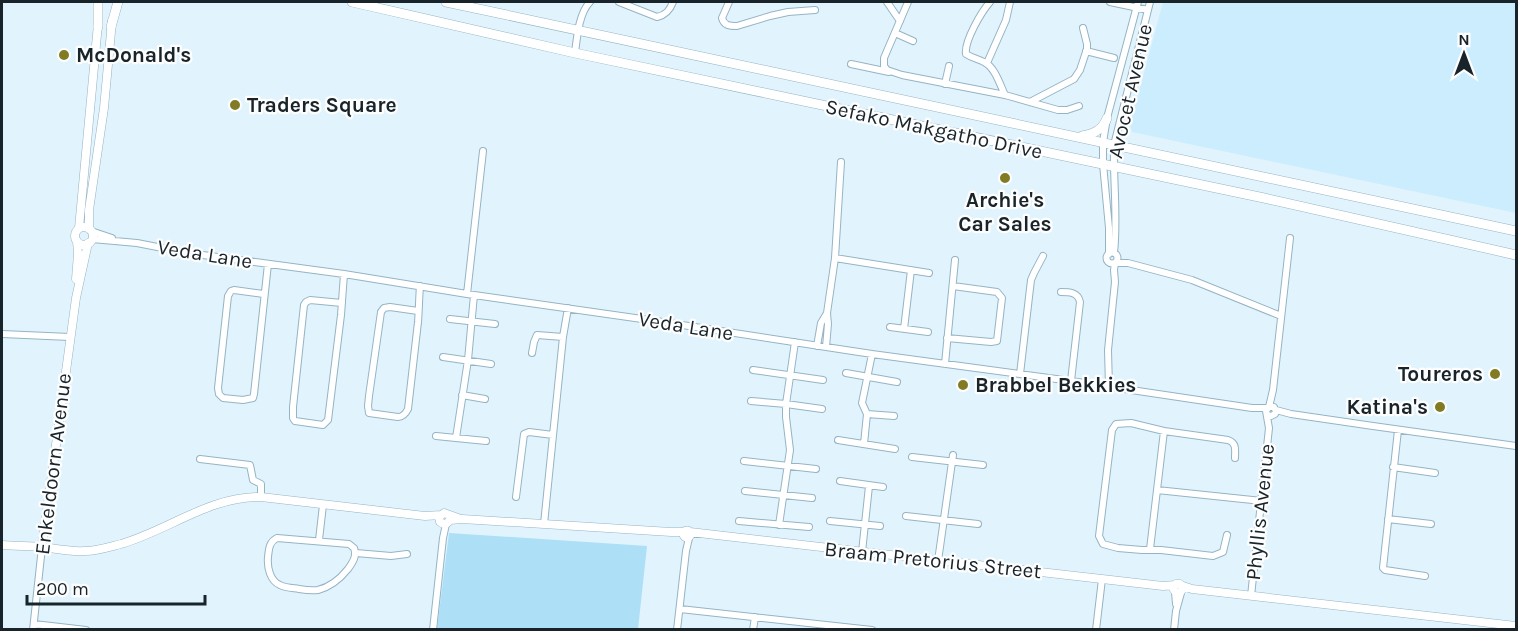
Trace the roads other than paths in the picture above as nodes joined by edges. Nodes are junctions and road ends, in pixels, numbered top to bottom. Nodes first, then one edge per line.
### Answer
1 (99, 2) edge
2 (116, 2) edge
3 (352, 2) edge
4 (446, 2) edge
5 (590, 2) edge
6 (620, 2) edge
7 (673, 2) edge
8 (729, 2) edge
9 (887, 2) edge
10 (908, 2) edge
11 (990, 2) edge
12 (1010, 2) edge
13 (1110, 2) edge
14 (1150, 2) edge
15 (1137, 5) edge
16 (815, 10) dead end
17 (1148, 10) junction
18 (900, 21) junction
19 (98, 27) joint
20 (111, 27) joint
21 (1083, 28) dead end
22 (578, 30) junction
23 (895, 33) junction
24 (913, 42) dead end
25 (1086, 51) junction
26 (575, 53) junction
27 (1114, 58) dead end
28 (987, 63) junction
29 (851, 64) dead end
30 (949, 66) dead end
31 (892, 72) junction
32 (997, 78) junction
33 (945, 84) junction
34 (989, 92) junction
35 (1005, 95) junction
36 (1030, 102) junction
37 (1079, 106) dead end
38 (1107, 118) junction
39 (1070, 135) junction
40 (1103, 142) junction
41 (1114, 145) junction
42 (483, 151) dead end
43 (841, 162) dead end
44 (1103, 164) junction
45 (1113, 166) junction
46 (79, 228) junction
47 (1516, 231) edge
48 (90, 236) junction
49 (1290, 238) dead end
50 (77, 242) junction
51 (1516, 255) edge
52 (1043, 256) dead end
53 (835, 258) junction
54 (955, 260) dead end
55 (1114, 260) junction
56 (268, 264) junction
57 (911, 270) junction
58 (929, 273) dead end
59 (344, 274) junction
60 (420, 286) junction
61 (953, 286) junction
62 (1060, 292) dead end
63 (264, 294) junction
64 (470, 295) junction
65 (76, 298) junction
66 (342, 303) junction
67 (568, 308) junction
68 (418, 311) junction
69 (827, 313) junction
70 (1281, 316) junction
71 (450, 319) dead end
72 (471, 321) junction
73 (495, 324) dead end
74 (890, 327) dead end
75 (904, 329) junction
76 (928, 332) dead end
77 (2, 334) edge
78 (70, 337) junction
79 (563, 337) junction
80 (947, 338) junction
81 (795, 342) junction
82 (817, 346) junction
83 (826, 347) junction
84 (532, 353) dead end
85 (872, 354) junction
86 (443, 357) dead end
87 (468, 360) junction
88 (491, 364) dead end
89 (945, 364) junction
90 (753, 370) dead end
91 (846, 373) dead end
92 (1020, 374) junction
93 (791, 375) junction
94 (867, 377) junction
95 (823, 380) dead end
96 (1071, 381) junction
97 (897, 382) dead end
98 (1108, 387) junction
99 (462, 395) junction
100 (485, 399) dead end
101 (751, 401) dead end
102 (786, 404) junction
103 (822, 409) dead end
104 (1271, 411) junction
105 (867, 414) junction
106 (894, 416) dead end
107 (1398, 430) junction
108 (1164, 431) junction
109 (553, 435) junction
110 (436, 436) dead end
111 (456, 438) junction
112 (838, 440) dead end
113 (486, 441) dead end
114 (864, 444) junction
115 (1516, 446) edge
116 (896, 449) dead end
117 (912, 457) dead end
118 (953, 458) junction
119 (1234, 458) dead end
120 (200, 459) dead end
121 (744, 461) dead end
122 (982, 465) dead end
123 (788, 466) junction
124 (1394, 467) junction
125 (816, 469) dead end
126 (1435, 473) dead end
127 (840, 481) dead end
128 (869, 486) junction
129 (883, 487) dead end
130 (1157, 490) junction
131 (745, 491) dead end
132 (783, 496) junction
133 (261, 497) junction
134 (516, 497) dead end
135 (812, 498) dead end
136 (1262, 501) junction
137 (323, 505) junction
138 (906, 516) dead end
139 (1388, 519) junction
140 (444, 520) junction
141 (739, 520) dead end
142 (830, 521) dead end
143 (945, 521) junction
144 (544, 524) junction
145 (865, 524) junction
146 (978, 524) dead end
147 (1431, 524) dead end
148 (779, 525) junction
149 (880, 526) dead end
150 (809, 527) dead end
151 (687, 535) junction
152 (1227, 535) dead end
153 (319, 540) junction
154 (2, 545) edge
155 (42, 547) junction
156 (1150, 549) junction
157 (862, 552) junction
158 (356, 553) junction
159 (407, 554) dead end
160 (938, 561) junction
161 (1425, 576) dead end
162 (1102, 579) junction
163 (1178, 590) junction
164 (1251, 596) junction
165 (680, 609) junction
166 (755, 616) junction
167 (1516, 626) edge
168 (34, 627) edge
169 (86, 630) edge
170 (432, 630) edge
171 (677, 630) edge
172 (753, 630) edge
173 (872, 630) edge
174 (1096, 630) edge
175 (1174, 630) edge

1 - 19 main road
2 - 20 main road
3 - 26 main road, Sefako Makgatho Drive
4 - 22 main road, Sefako Makgatho Drive
5 - 22 street
6 - 7 street
8 - 16 street
9 - 18 street
10 - 18 street
11 - 28 street
12 - 28 street
13 - 15 street
14 - 17 street, Avocet Avenue
15 - 17 street
15 - 38 street, Avocet Avenue
17 - 41 street, Avocet Avenue
18 - 23 street
19 - 46 street
20 - 48 street, Enkeldoorn Avenue
21 - 25 street
22 - 26 street
22 - 39 main road, Sefako Makgatho Drive
23 - 24 street
23 - 31 street
25 - 27 street
25 - 36 street
26 - 44 main road, Sefako Makgatho Drive
28 - 32 street
29 - 31 street
30 - 33 street
31 - 33 street
32 - 34 street
32 - 35 street
33 - 34 street
34 - 35 street
35 - 36 street
36 - 37 street
38 - 39 main road
38 - 40 street, Avocet Avenue
39 - 40 main road, Sefako Makgatho Drive
40 - 41 main road, Sefako Makgatho Drive
40 - 44 street, Avocet Avenue
41 - 45 street, Avocet Avenue
41 - 47 main road, Sefako Makgatho Drive
42 - 64 street
43 - 53 street
44 - 45 main road, Sefako Makgatho Drive
44 - 55 street, Avocet Avenue
45 - 51 main road, Sefako Makgatho Drive
45 - 55 street, Avocet Avenue
46 - 48 street
46 - 50 street
48 - 50 street
48 - 56 street, Veda Lane
48 - 65 street, Enkeldoorn Avenue
49 - 70 street, Phyllis Avenue
50 - 65 street, Enkeldoorn Avenue
52 - 92 street
53 - 57 street
53 - 69 street
54 - 61 street
55 - 70 street
55 - 98 street
56 - 59 street, Veda Lane
56 - 63 street
57 - 58 street
57 - 75 street
59 - 60 street, Veda Lane
59 - 66 street
60 - 64 street, Veda Lane
60 - 68 street
61 - 80 street
61 - 80 street
62 - 96 street
63 - 63 street
64 - 67 street, Veda Lane
64 - 72 street
65 - 78 street, Enkeldoorn Avenue
66 - 66 street
67 - 79 street
67 - 81 street, Veda Lane
68 - 68 street
69 - 82 street
69 - 83 street
70 - 104 street, Phyllis Avenue
71 - 72 street
72 - 73 street
72 - 87 street
74 - 75 street
75 - 76 street
77 - 78 street
78 - 155 street, Enkeldoorn Avenue
79 - 84 street
79 - 109 street
80 - 89 street
81 - 82 street, Veda Lane
81 - 93 street
82 - 83 street, Veda Lane
83 - 85 street, Veda Lane
85 - 89 street, Veda Lane
85 - 94 street
86 - 87 street
87 - 88 street
87 - 99 street
89 - 92 street, Veda Lane
90 - 93 street
91 - 94 street
92 - 96 street, Veda Lane
93 - 95 street
93 - 102 street
94 - 97 street
94 - 105 street
96 - 98 street, Veda Lane
98 - 104 street, Veda Lane
99 - 100 street
99 - 111 street
101 - 102 street
102 - 103 street
102 - 123 street
104 - 107 street
104 - 136 street, Phyllis Avenue
105 - 106 street
105 - 114 street
107 - 115 street
107 - 124 street
108 - 119 street
108 - 130 street
108 - 156 street
109 - 134 street
109 - 144 street
110 - 111 street
111 - 113 street
112 - 114 street
114 - 116 street
117 - 118 street
118 - 122 street
118 - 143 street
120 - 133 street
121 - 123 street
123 - 125 street
123 - 132 street
124 - 126 street
124 - 139 street
127 - 128 street
128 - 129 street
128 - 145 street
130 - 136 street
130 - 156 street
131 - 132 street
132 - 135 street
132 - 148 street
133 - 137 street, Braam Pretorius Street
133 - 155 street, Braam Pretorius Street
136 - 164 street, Phyllis Avenue
137 - 140 street, Braam Pretorius Street
137 - 153 street
138 - 143 street
139 - 147 street
139 - 161 street
140 - 144 street, Braam Pretorius Street
140 - 170 street
141 - 148 street
142 - 145 street
143 - 146 street
143 - 160 street
144 - 151 street, Braam Pretorius Street
145 - 149 street
145 - 157 street
148 - 150 street
151 - 157 street, Braam Pretorius Street
151 - 165 street
152 - 156 street
153 - 158 street
153 - 158 street
154 - 155 street, Braam Pretorius Street
155 - 168 street, Enkeldoorn Avenue
157 - 160 street, Braam Pretorius Street
158 - 159 street
160 - 162 street, Braam Pretorius Street
162 - 163 street, Braam Pretorius Street
162 - 174 street
163 - 164 street
163 - 175 street
164 - 167 street
165 - 166 street
165 - 171 street
166 - 172 street
166 - 173 street
168 - 169 street

